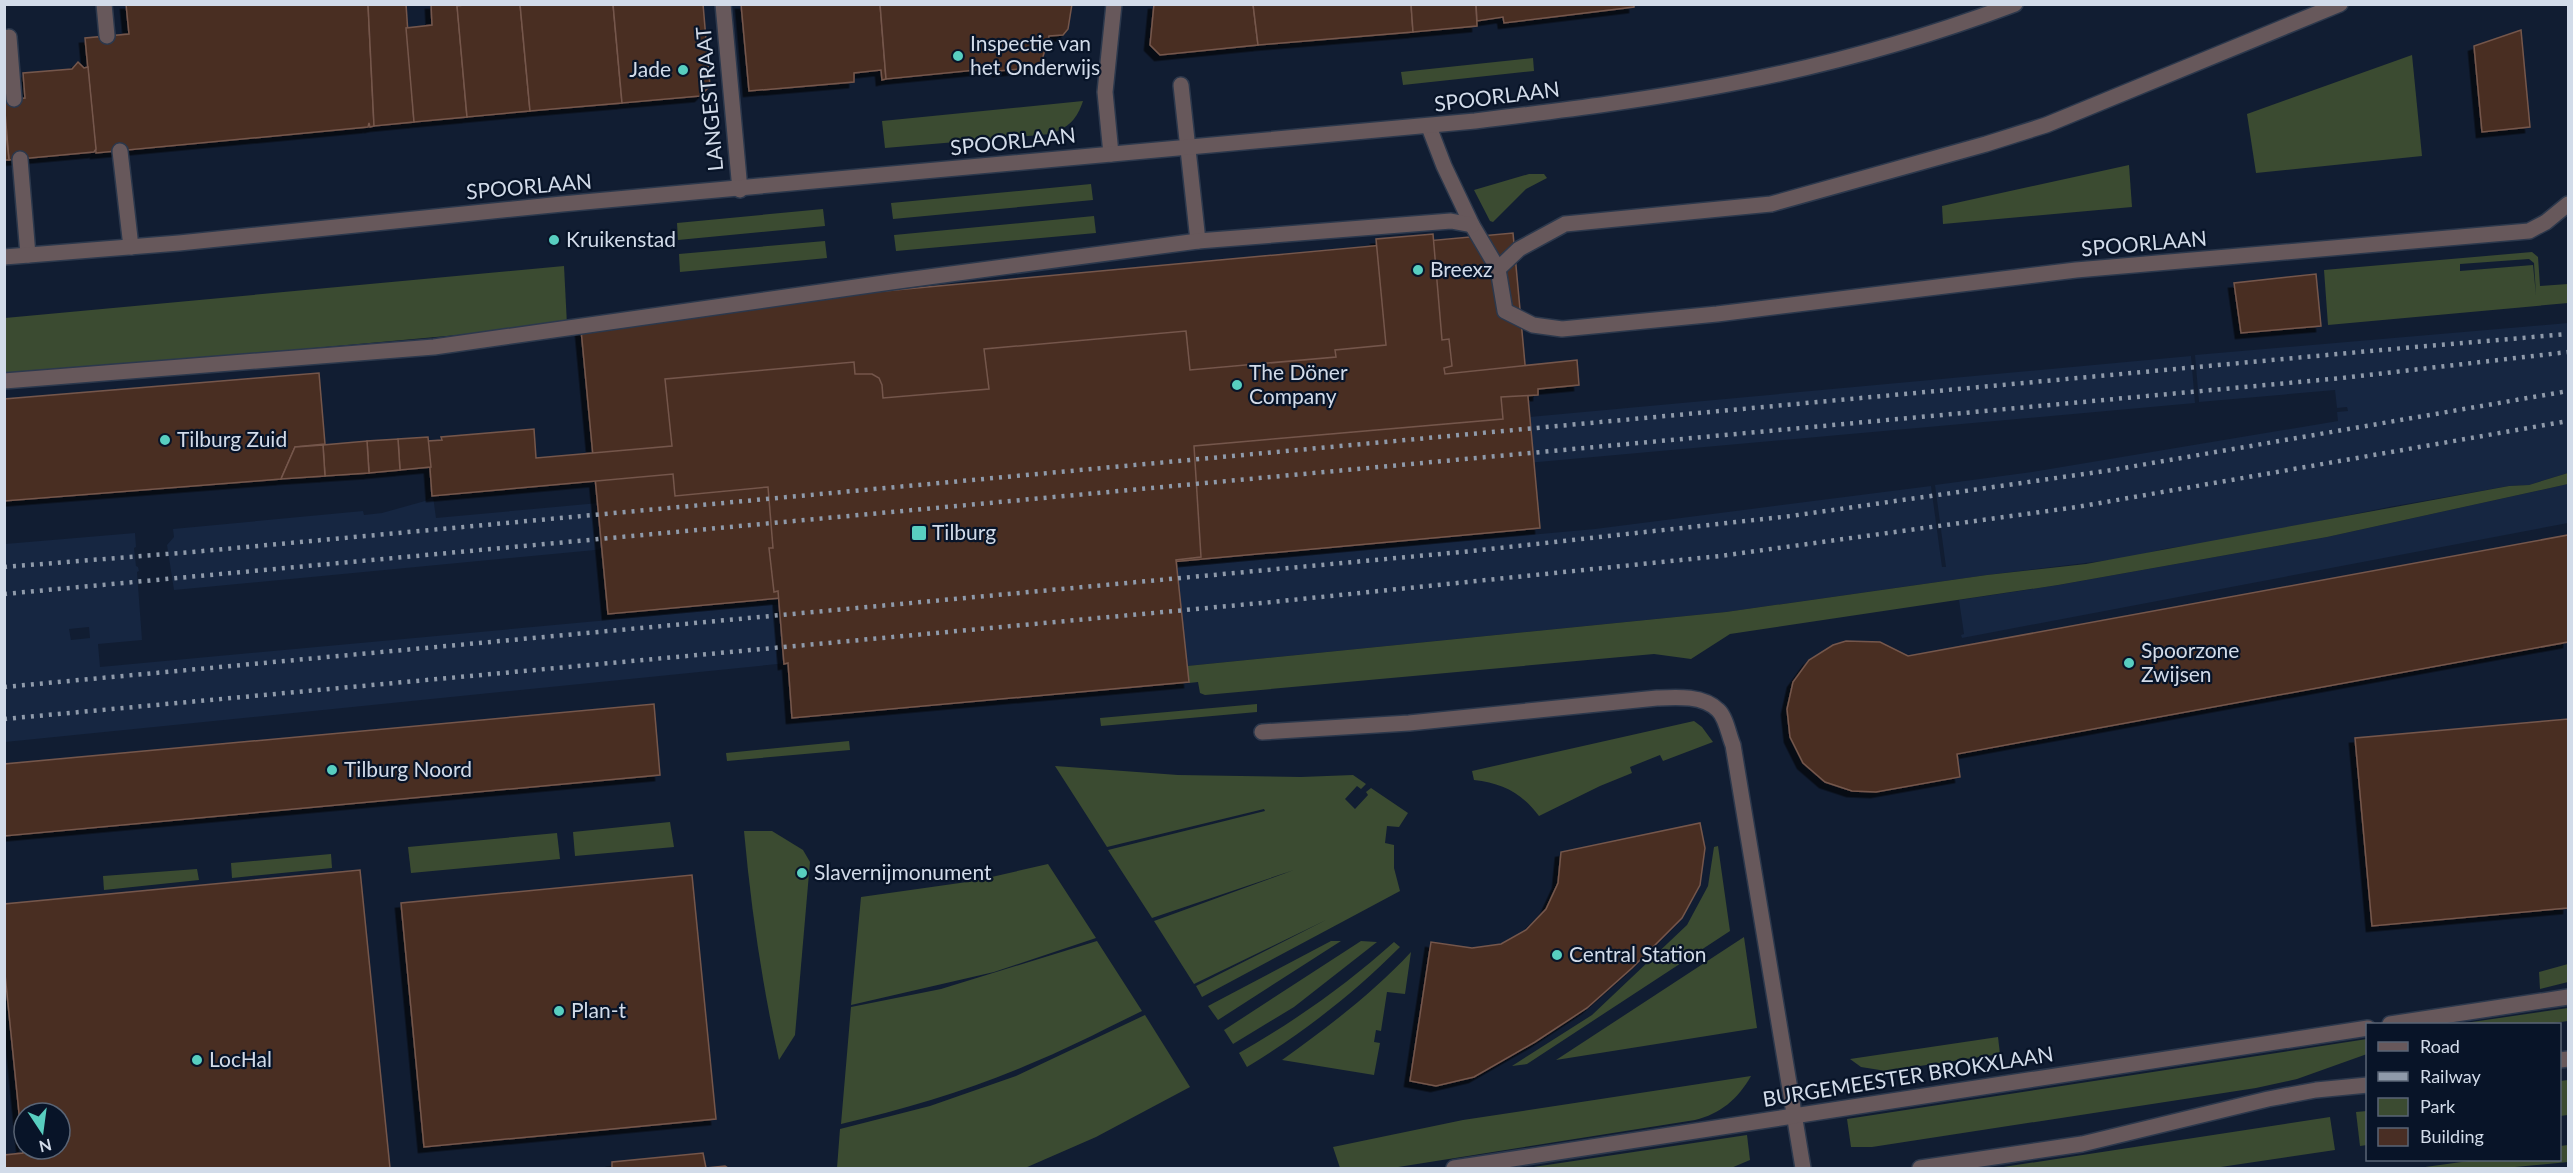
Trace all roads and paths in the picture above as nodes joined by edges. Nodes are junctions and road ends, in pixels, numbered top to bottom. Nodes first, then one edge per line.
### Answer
1 (104, 4) edge
2 (723, 4) edge
3 (1114, 4) edge
4 (2015, 4) edge
5 (2340, 4) edge
6 (107, 36) dead end
7 (9, 37) dead end
8 (1181, 85) dead end
9 (14, 99) dead end
10 (1429, 127) junction
11 (1188, 148) junction
12 (120, 151) dead end
13 (1111, 154) junction
14 (20, 159) dead end
15 (740, 189) junction
16 (2568, 204) edge
17 (1472, 225) junction
18 (1198, 241) junction
19 (131, 247) junction
20 (28, 255) junction
21 (4, 257) edge
22 (1498, 269) junction
23 (4, 381) edge
24 (1262, 732) dead end
25 (2568, 997) edge
26 (2397, 1023) edge
27 (2366, 1028) edge
28 (2366, 1085) edge
29 (1793, 1116) junction
30 (1454, 1168) edge
31 (1803, 1168) edge
32 (1920, 1168) edge

1 - 6 street
2 - 15 street, LANGESTRAAT
3 - 13 street
4 - 10 street, SPOORLAAN
5 - 22 street
7 - 9 street
8 - 11 street
10 - 11 street, SPOORLAAN
10 - 17 street
11 - 13 street, SPOORLAAN
11 - 18 street
12 - 19 street
13 - 15 street, SPOORLAAN
14 - 20 street
15 - 19 street, SPOORLAAN
16 - 22 street, SPOORLAAN
17 - 18 street
17 - 22 street
18 - 23 street
19 - 20 street, SPOORLAAN
20 - 21 street, SPOORLAAN
24 - 29 street
25 - 26 street
27 - 29 street, BURGEMEESTER BROKXLAAN
28 - 32 street
29 - 30 street, BURGEMEESTER BROKXLAAN
29 - 31 street

